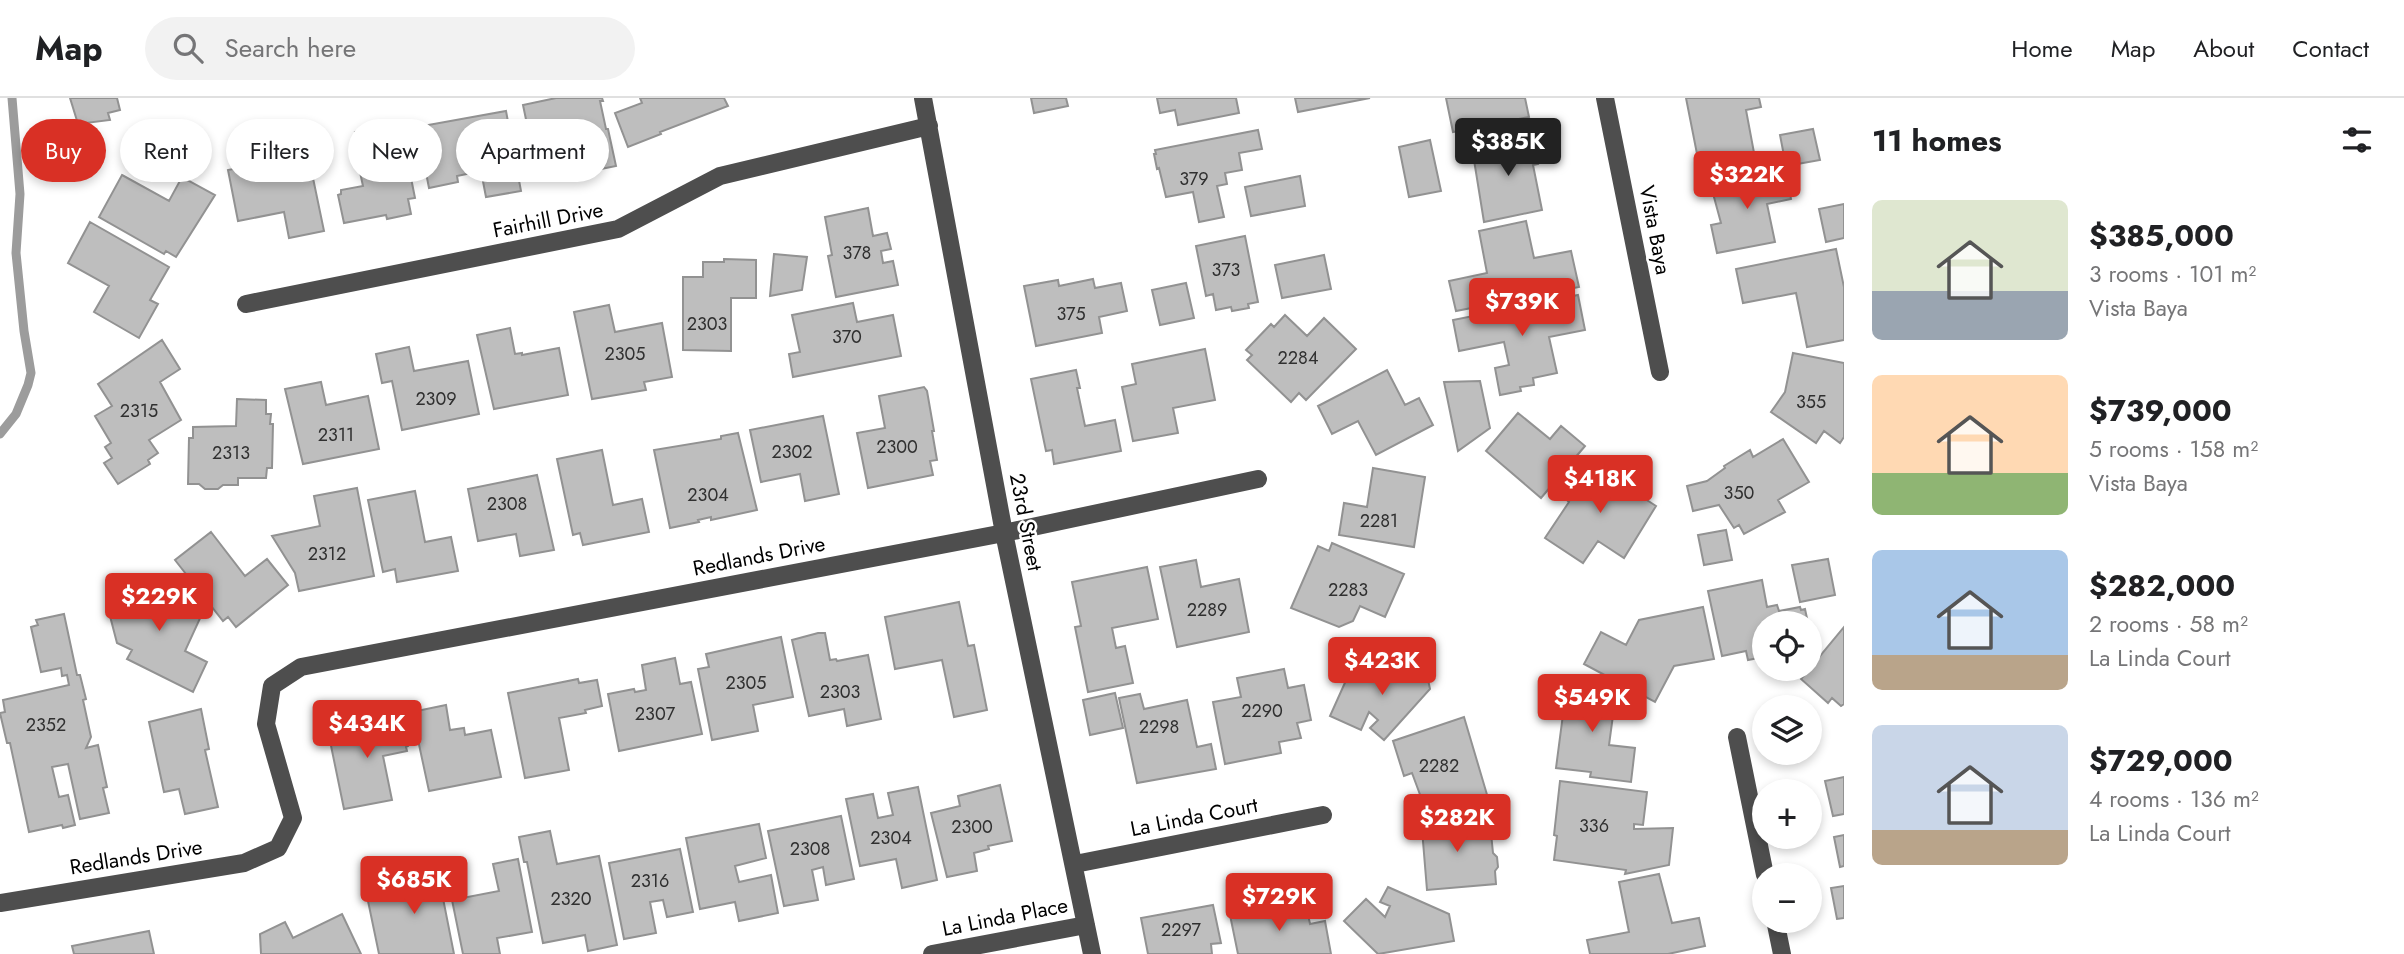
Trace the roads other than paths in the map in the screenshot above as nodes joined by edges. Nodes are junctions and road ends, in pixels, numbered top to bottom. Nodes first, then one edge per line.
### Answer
1 (923, 98) edge
2 (1605, 98) edge
3 (929, 126) junction
4 (246, 304) dead end
5 (1660, 372) dead end
6 (1258, 479) dead end
7 (1004, 533) junction
8 (1738, 737) dead end
9 (1323, 815) dead end
10 (1763, 863) edge
11 (1075, 864) junction
12 (0, 903) edge
13 (1086, 925) junction
14 (1778, 933) edge
15 (932, 954) edge
16 (1092, 954) edge
17 (1782, 954) edge

1 - 3 street, 23rd Street
2 - 5 street, Vista Baya
3 - 4 street, Fairhill Drive
3 - 7 street, 23rd Street
6 - 7 street, Redlands Drive
7 - 11 street, 23rd Street
7 - 12 street, Redlands Drive
8 - 10 street
9 - 11 street, La Linda Court
11 - 13 street, 23rd Street
13 - 15 street, La Linda Place
13 - 16 street, 23rd Street
14 - 17 street

